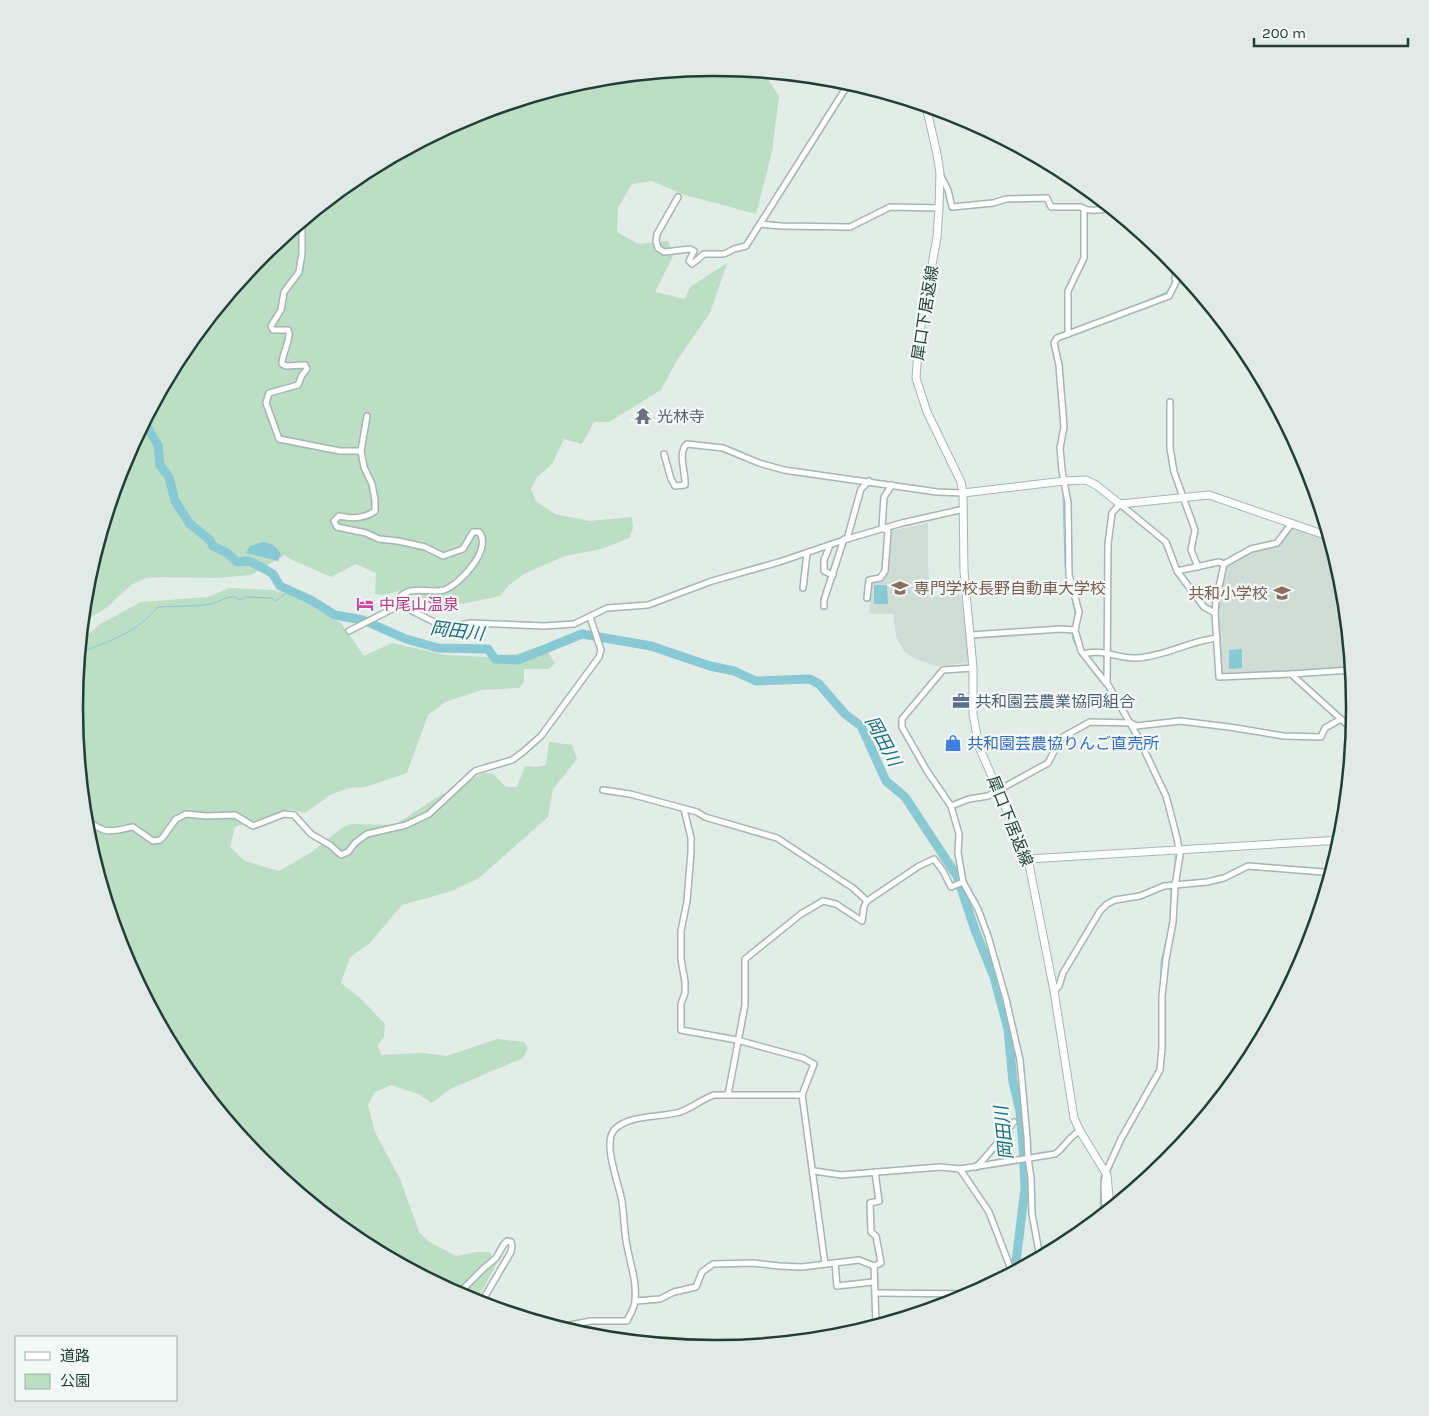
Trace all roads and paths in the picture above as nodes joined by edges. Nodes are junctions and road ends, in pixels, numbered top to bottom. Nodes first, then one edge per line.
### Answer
1 (845, 90) edge
2 (928, 114) edge
3 (940, 173) junction
4 (678, 196) dead end
5 (939, 208) junction
6 (1084, 209) junction
7 (1103, 210) edge
8 (760, 224) junction
9 (302, 230) edge
10 (1175, 276) edge
11 (1178, 279) joint
12 (1068, 332) junction
13 (1170, 402) dead end
14 (367, 416) dead end
15 (361, 451) junction
16 (664, 454) dead end
17 (1064, 481) junction
18 (869, 482) junction
19 (892, 485) junction
20 (963, 493) junction
21 (1183, 498) junction
22 (1120, 504) junction
23 (964, 509) junction
24 (1292, 523) junction
25 (882, 528) junction
26 (1322, 534) edge
27 (846, 539) junction
28 (830, 545) junction
29 (807, 553) junction
30 (1224, 564) junction
31 (1198, 567) junction
32 (1177, 571) junction
33 (833, 575) junction
34 (803, 588) dead end
35 (867, 598) dead end
36 (400, 605) junction
37 (824, 606) dead end
38 (1215, 613) junction
39 (590, 617) junction
40 (1075, 630) junction
41 (349, 631) dead end
42 (971, 635) junction
43 (1217, 638) junction
44 (1084, 654) junction
45 (1108, 655) junction
46 (974, 668) junction
47 (1345, 670) edge
48 (1291, 674) junction
49 (1107, 683) junction
50 (1341, 719) junction
51 (1131, 723) junction
52 (1346, 723) edge
53 (603, 790) dead end
54 (998, 791) junction
55 (951, 806) junction
56 (684, 809) junction
57 (94, 823) edge
58 (1332, 841) edge
59 (1179, 850) junction
60 (1028, 859) junction
61 (1325, 873) edge
62 (963, 882) junction
63 (1172, 886) junction
64 (868, 901) junction
65 (1054, 991) junction
66 (737, 1040) junction
67 (802, 1095) junction
68 (728, 1096) junction
69 (1014, 1122) dead end
70 (1080, 1131) junction
71 (1028, 1158) junction
72 (976, 1167) junction
73 (960, 1169) junction
74 (814, 1171) junction
75 (875, 1172) junction
76 (1106, 1172) junction
77 (1109, 1201) edge
78 (1105, 1204) edge
79 (1039, 1250) edge
80 (836, 1263) junction
81 (825, 1264) junction
82 (874, 1266) junction
83 (1010, 1266) edge
84 (873, 1282) junction
85 (464, 1288) edge
86 (876, 1293) junction
87 (951, 1294) edge
88 (485, 1296) edge
89 (636, 1301) junction
90 (876, 1318) edge
91 (575, 1324) edge

1 - 8 street
2 - 3 main road, 犀口下居返線
3 - 5 main road, 犀口下居返線
3 - 6 street
4 - 8 street
5 - 8 street
5 - 20 main road, 犀口下居返線
6 - 7 street
6 - 12 street
9 - 15 street
10 - 11 street
11 - 12 street
12 - 17 street
13 - 21 street
14 - 15 street
15 - 36 street
16 - 18 street
17 - 20 main road
17 - 22 main road
17 - 40 street
18 - 19 street
18 - 27 street
19 - 20 street
19 - 25 street
20 - 23 main road, 犀口下居返線
21 - 22 main road
21 - 24 main road
21 - 31 street
22 - 32 street
22 - 45 street
23 - 25 street
23 - 42 main road, 犀口下居返線
24 - 26 main road
24 - 30 street
25 - 27 street
25 - 35 street
27 - 28 street
27 - 33 street
28 - 29 street
28 - 33 street
29 - 34 street
29 - 39 street
30 - 31 street
30 - 38 street
31 - 32 street
32 - 38 street
33 - 37 street
36 - 39 street
36 - 41 street
38 - 43 street
39 - 57 street
40 - 42 street
40 - 44 street
42 - 46 main road, 犀口下居返線
43 - 45 street
43 - 48 street
44 - 45 street
44 - 49 street
45 - 49 street
46 - 54 main road, 犀口下居返線
46 - 55 street
47 - 48 street
48 - 50 street
49 - 51 street
50 - 51 street
50 - 52 street
51 - 54 street
51 - 59 street
53 - 56 street
54 - 55 street
54 - 60 main road, 犀口下居返線
55 - 62 street
56 - 64 street
56 - 66 street
58 - 59 main road
59 - 60 main road
59 - 63 street
60 - 65 main road, 犀口下居返線
61 - 63 street
62 - 64 street
62 - 71 street
63 - 65 street
63 - 76 street
64 - 66 street
65 - 70 main road, 犀口下居返線
66 - 67 street
66 - 68 street
67 - 68 street
67 - 74 street
68 - 89 street
69 - 72 street
70 - 71 street
70 - 76 main road, 犀口下居返線
71 - 72 street
71 - 79 street
72 - 73 street
73 - 75 street
73 - 83 street
74 - 75 street
74 - 81 street
75 - 82 street
76 - 77 main road, 犀口下居返線
76 - 78 street
80 - 81 street
80 - 82 street
80 - 84 street
81 - 89 street
82 - 84 street
84 - 86 street
85 - 88 street
86 - 87 street
86 - 90 street
89 - 91 street

